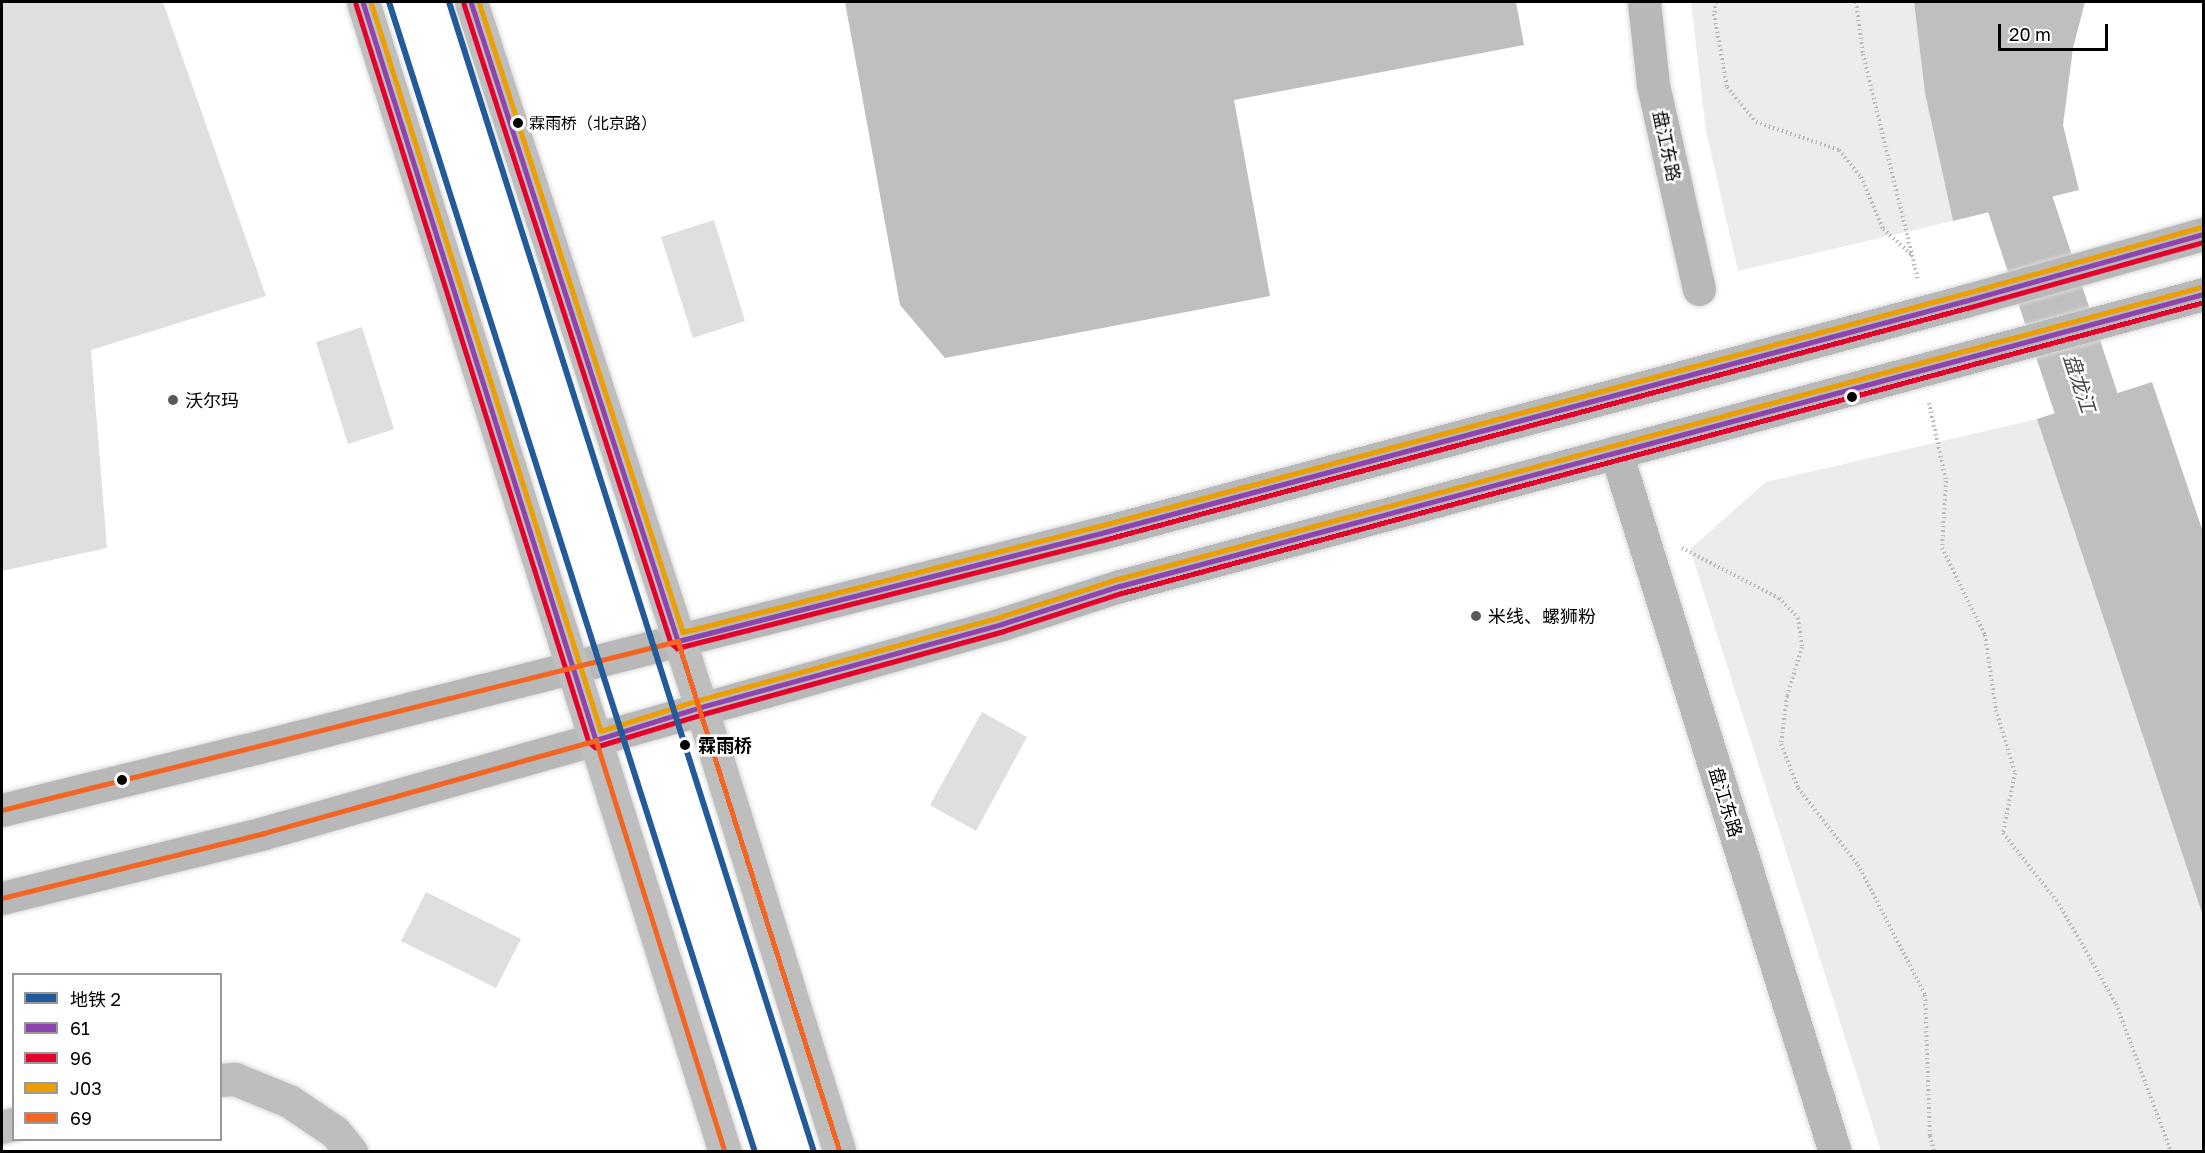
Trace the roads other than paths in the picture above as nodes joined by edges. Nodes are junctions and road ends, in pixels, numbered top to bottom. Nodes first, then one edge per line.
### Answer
1 (363, 2) edge
2 (471, 2) edge
3 (1644, 2) edge
4 (2204, 234) edge
5 (1699, 289) dead end
6 (2204, 294) edge
7 (1616, 452) junction
8 (678, 641) junction
9 (575, 667) junction
10 (701, 707) junction
11 (596, 740) junction
12 (2, 810) edge
13 (2, 898) edge
14 (222, 1080) edge
15 (351, 1152) edge
16 (725, 1152) edge
17 (840, 1152) edge
18 (1835, 1152) edge

1 - 9 main road
2 - 8 main road
3 - 5 main road, 盘江东路
4 - 8 main road
6 - 7 main road
7 - 10 main road
7 - 18 main road, 盘江东路
8 - 9 main road
8 - 10 main road
9 - 11 main road
9 - 12 main road
10 - 11 main road
10 - 17 main road
11 - 13 main road
11 - 16 main road
14 - 15 main road

